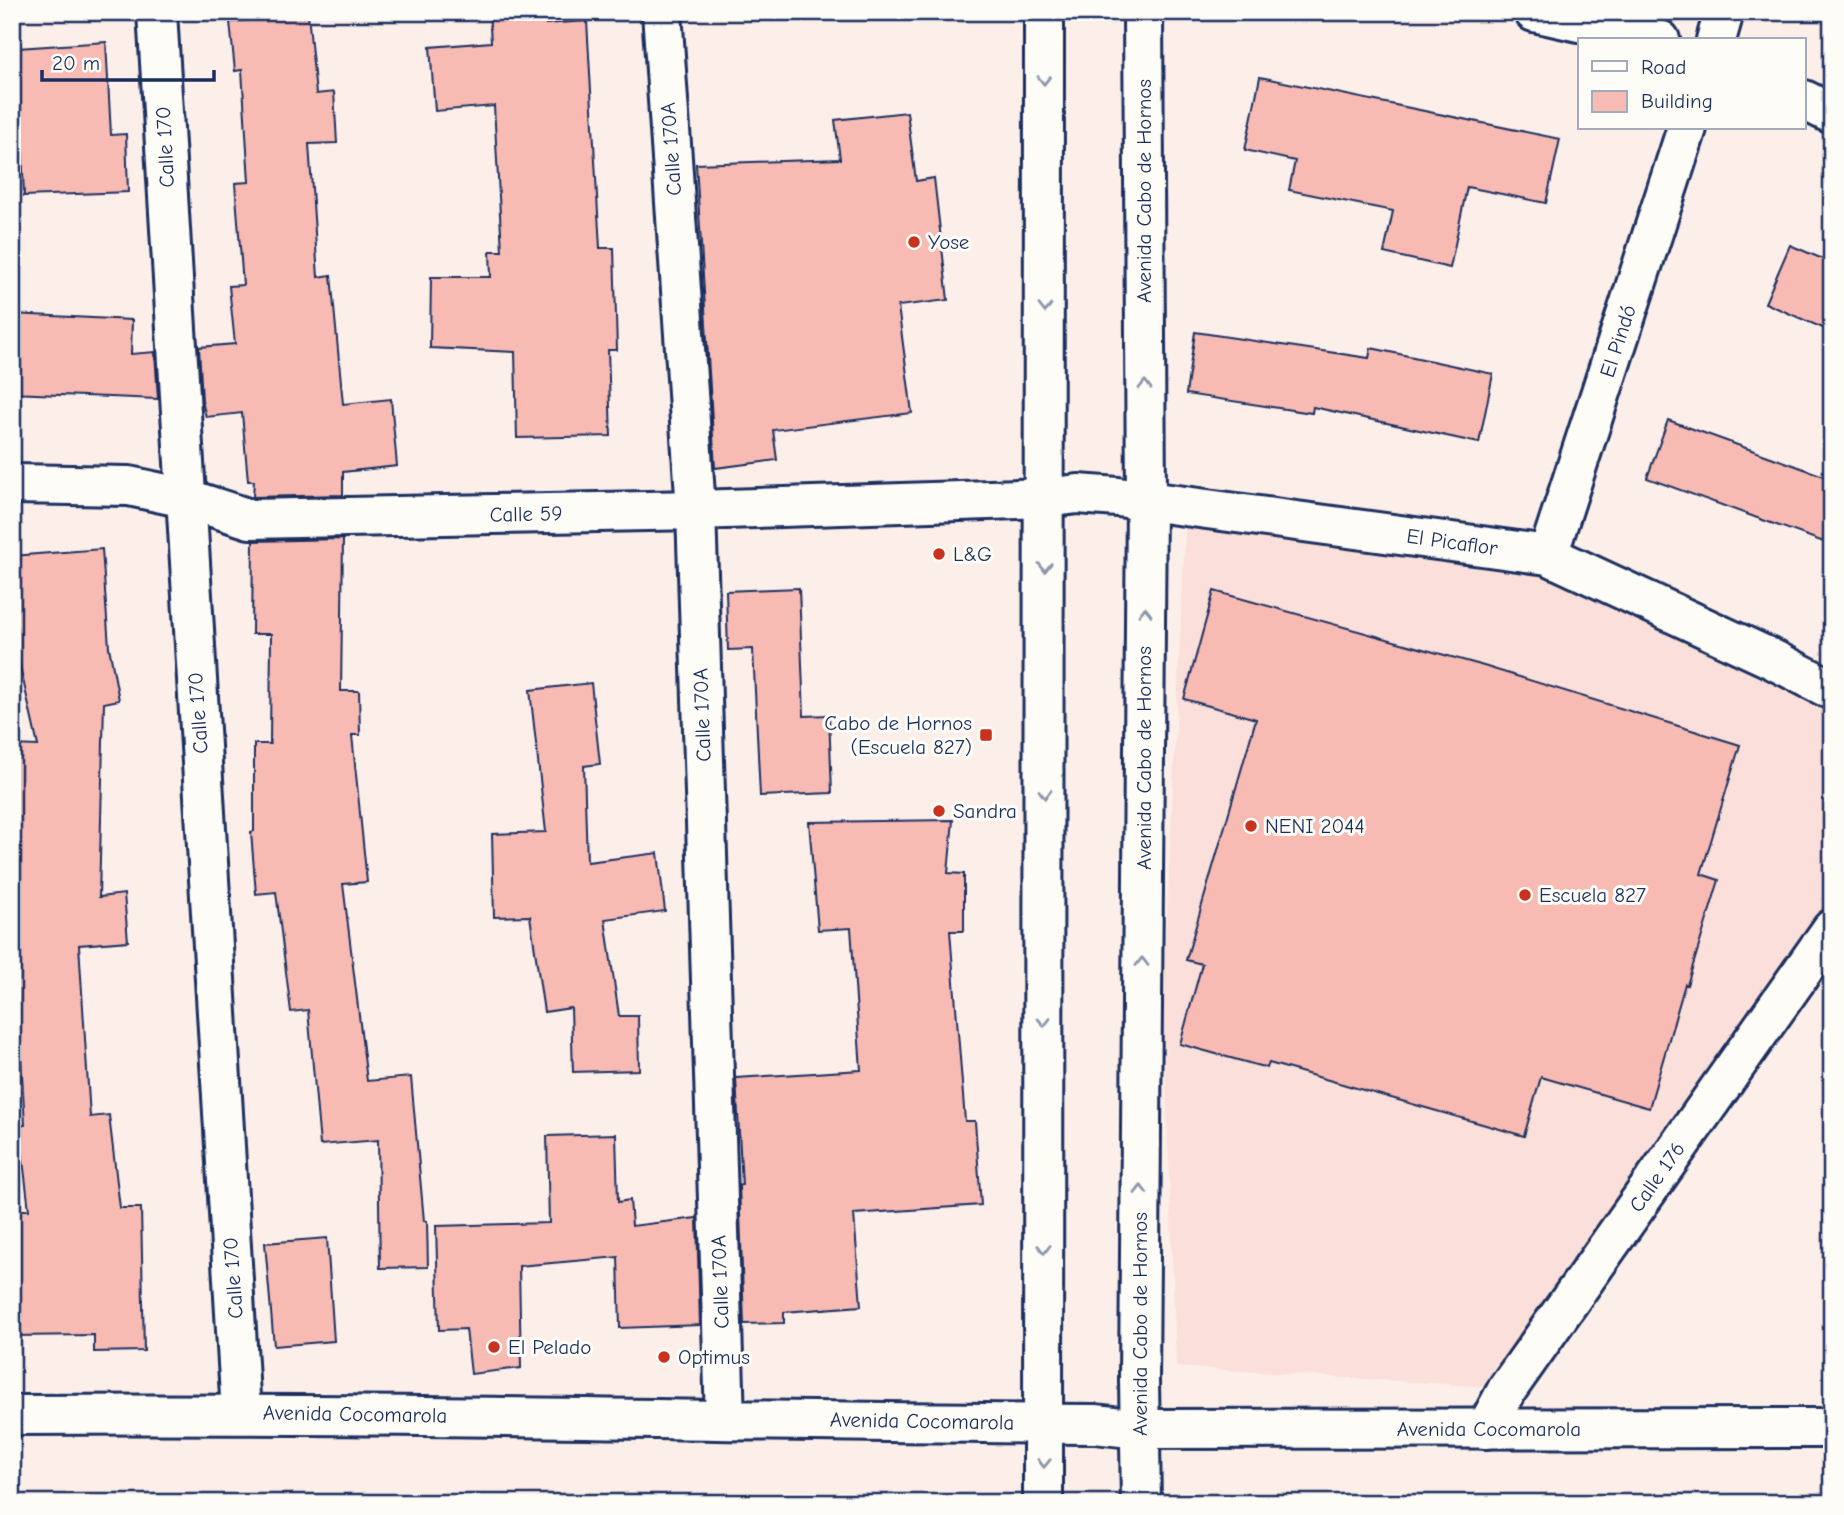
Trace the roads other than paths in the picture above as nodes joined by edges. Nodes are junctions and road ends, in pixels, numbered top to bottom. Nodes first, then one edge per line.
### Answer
1 (157, 12) edge
2 (662, 12) edge
3 (1044, 12) edge
4 (1143, 12) edge
5 (1534, 12) edge
6 (1724, 12) edge
7 (1651, 38) edge
8 (1717, 38) edge
9 (1806, 101) edge
10 (1832, 114) edge
11 (1687, 130) edge
12 (12, 484) edge
13 (185, 498) junction
14 (1045, 498) junction
15 (1146, 501) junction
16 (696, 510) junction
17 (1548, 555) junction
18 (1832, 690) edge
19 (1832, 929) edge
20 (241, 1413) junction
21 (12, 1415) edge
22 (725, 1419) junction
23 (1044, 1423) junction
24 (1832, 1428) edge
25 (1140, 1429) junction
26 (1486, 1429) junction
27 (1043, 1503) edge
28 (1140, 1503) edge

1 - 13 street, Calle 170
2 - 16 street, Calle 170A
3 -> 14 street
15 -> 4 street, Avenida Cabo de Hornos
5 - 7 street
6 - 8 street
9 - 10 street
11 - 17 street, El Pindó
12 - 13 street, Calle 59
13 - 16 street, Calle 59
13 - 20 street, Calle 170
14 - 15 street, El Picaflor
14 - 16 street, Calle 59
14 -> 23 street
15 - 17 street, El Picaflor
25 -> 15 street, Avenida Cabo de Hornos
16 - 22 street, Calle 170A
17 - 18 street, El Picaflor
19 - 26 street, Calle 176
20 - 21 street, Avenida Cocomarola
20 - 22 street, Avenida Cocomarola
22 - 23 street, Avenida Cocomarola
23 - 25 street, Avenida Cocomarola
23 -> 27 street
24 - 26 street, Avenida Cocomarola
25 - 26 street, Avenida Cocomarola
25 - 28 street, Avenida Cabo de Hornos

